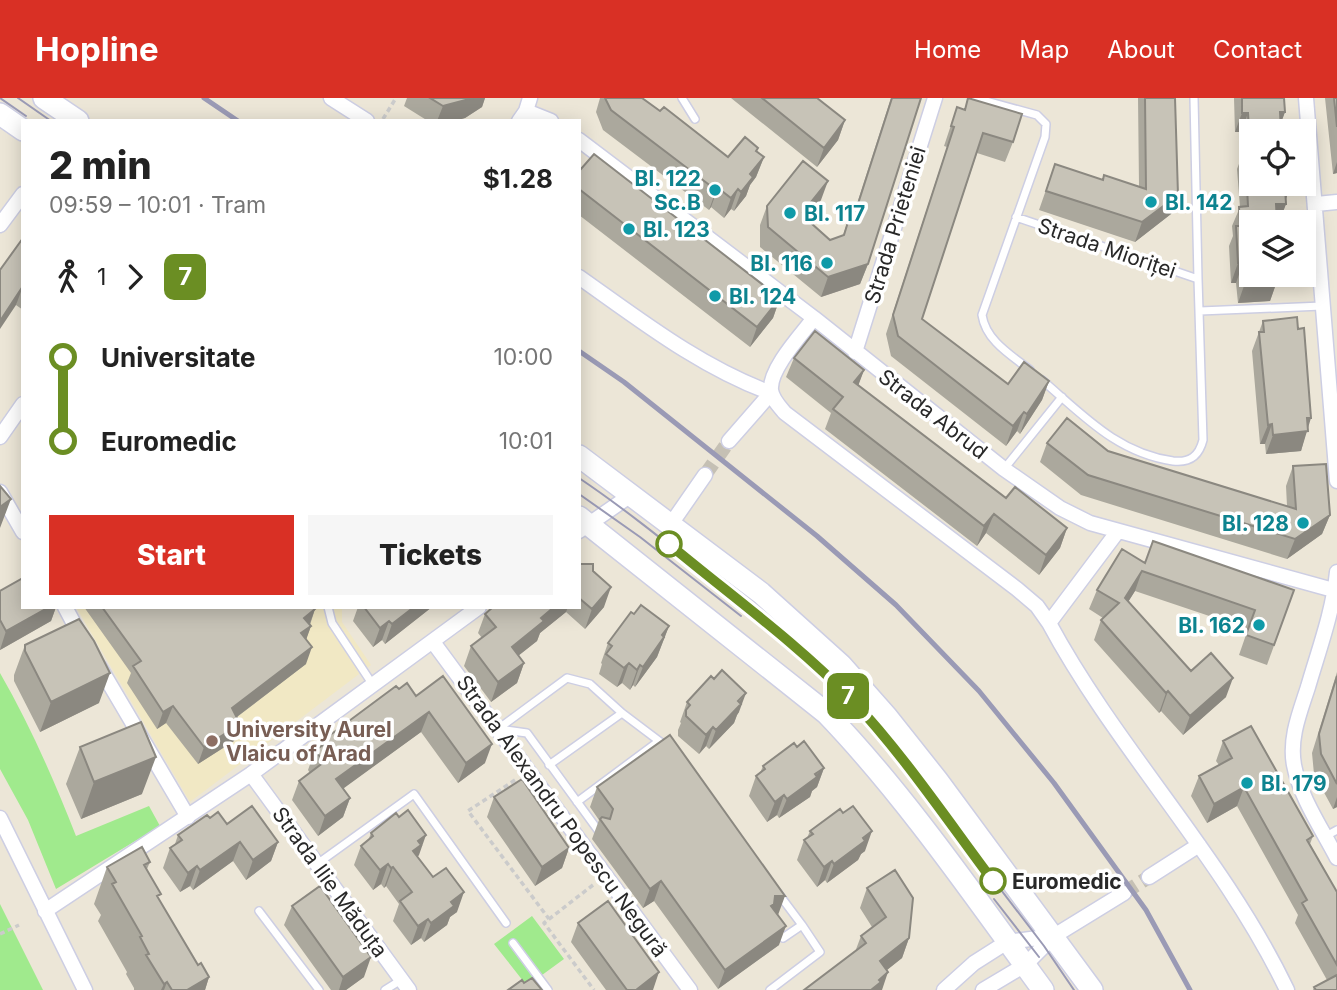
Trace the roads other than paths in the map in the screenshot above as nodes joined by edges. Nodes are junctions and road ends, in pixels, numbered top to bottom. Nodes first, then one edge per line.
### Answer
1 (44, 98) edge
2 (331, 98) edge
3 (682, 98) edge
4 (936, 98) edge
5 (975, 98) edge
6 (1194, 98) edge
7 (1306, 98) edge
8 (525, 110) edge
9 (0, 114) edge
10 (75, 119) edge
11 (365, 119) edge
12 (546, 119) edge
13 (695, 119) dead end
14 (21, 129) edge
15 (581, 142) edge
16 (21, 197) edge
17 (1337, 202) edge
18 (1316, 204) junction
19 (1016, 218) junction
20 (0, 225) edge
21 (581, 278) edge
22 (1198, 279) junction
23 (1322, 306) junction
24 (1200, 311) junction
25 (814, 318) junction
26 (855, 352) junction
27 (771, 393) junction
28 (1062, 397) junction
29 (21, 407) edge
30 (0, 437) edge
31 (729, 441) tunnel mouth
32 (581, 458) edge
33 (1004, 469) junction
34 (705, 475) tunnel mouth
35 (1337, 481) edge
36 (0, 492) edge
37 (631, 495) junction
38 (582, 524) edge
39 (671, 524) junction
40 (21, 529) edge
41 (1118, 531) junction
42 (1337, 572) edge
43 (1336, 591) edge
44 (66, 609) edge
45 (328, 609) edge
46 (476, 609) edge
47 (1049, 622) junction
48 (433, 642) junction
49 (374, 685) junction
50 (622, 713) junction
51 (498, 729) junction
52 (659, 741) junction
53 (677, 758) edge
54 (549, 765) junction
55 (251, 774) junction
56 (577, 802) junction
57 (188, 817) junction
58 (0, 818) edge
59 (600, 833) edge
60 (1332, 833) edge
61 (1199, 845) junction
62 (1337, 858) edge
63 (317, 864) junction
64 (1149, 877) tunnel mouth
65 (771, 883) edge
66 (1124, 893) tunnel mouth
67 (45, 911) junction
68 (259, 911) dead end
69 (772, 920) edge
70 (506, 923) dead end
71 (802, 925) junction
72 (1054, 936) junction
73 (1007, 942) junction
74 (513, 943) dead end
75 (1025, 965) junction
76 (405, 985) edge
77 (85, 990) edge
78 (318, 990) edge
79 (385, 990) edge
80 (548, 990) edge
81 (690, 990) edge
82 (770, 990) edge
83 (944, 990) edge
84 (983, 990) edge
85 (1043, 990) edge
86 (1092, 990) edge
87 (1287, 990) edge

1 - 10 main road
2 - 11 street
3 - 13 lane
4 - 26 street, Strada Prieteniei
5 - 19 lane, Strada Mioriței
6 - 22 lane, Strada Mioriței
7 - 18 street
8 - 12 street
9 - 14 main road
15 - 25 street, Strada Abrud
16 - 20 street
17 - 18 street
18 - 23 street
19 - 22 lane, Strada Mioriței
19 - 28 lane, Strada Mioriței
21 - 27 street
22 - 24 lane, Strada Mioriței
23 - 24 lane
23 - 35 street
24 - 28 lane, Strada Mioriței
25 - 26 street, Strada Abrud
25 - 27 street
26 - 33 street, Strada Abrud
27 - 31 street
27 - 47 street
28 - 33 lane
29 - 30 street
32 - 37 main road
33 - 41 street, Strada Abrud
34 - 39 street
36 - 40 street
37 - 38 street
37 - 39 main road
38 - 73 main road
39 - 72 main road
41 - 43 street, Strada Abrud
41 - 47 street
42 - 43 street
43 - 60 street
44 - 57 street
45 - 49 lane
46 - 48 street
47 - 61 street
48 - 49 street
48 - 51 street, Strada Alexandru Popescu Negură
49 - 55 street
50 - 51 lane
50 - 52 lane
50 - 54 lane
51 - 54 lane
51 - 81 street, Strada Alexandru Popescu Negură
52 - 53 lane
52 - 56 lane
54 - 56 lane
55 - 57 street
55 - 63 street, Strada Ilie Măduța
56 - 59 lane
57 - 67 street
58 - 67 street
60 - 62 street
61 - 64 street
61 - 87 street
63 - 70 lane
63 - 76 street, Strada Ilie Măduța
65 - 71 lane
66 - 72 street
67 - 77 street
68 - 78 lane
69 - 71 lane
71 - 82 lane
72 - 73 street
72 - 75 street
72 - 86 main road
73 - 75 main road
73 - 83 street
74 - 80 lane
75 - 84 street
75 - 85 main road
76 - 79 lane

